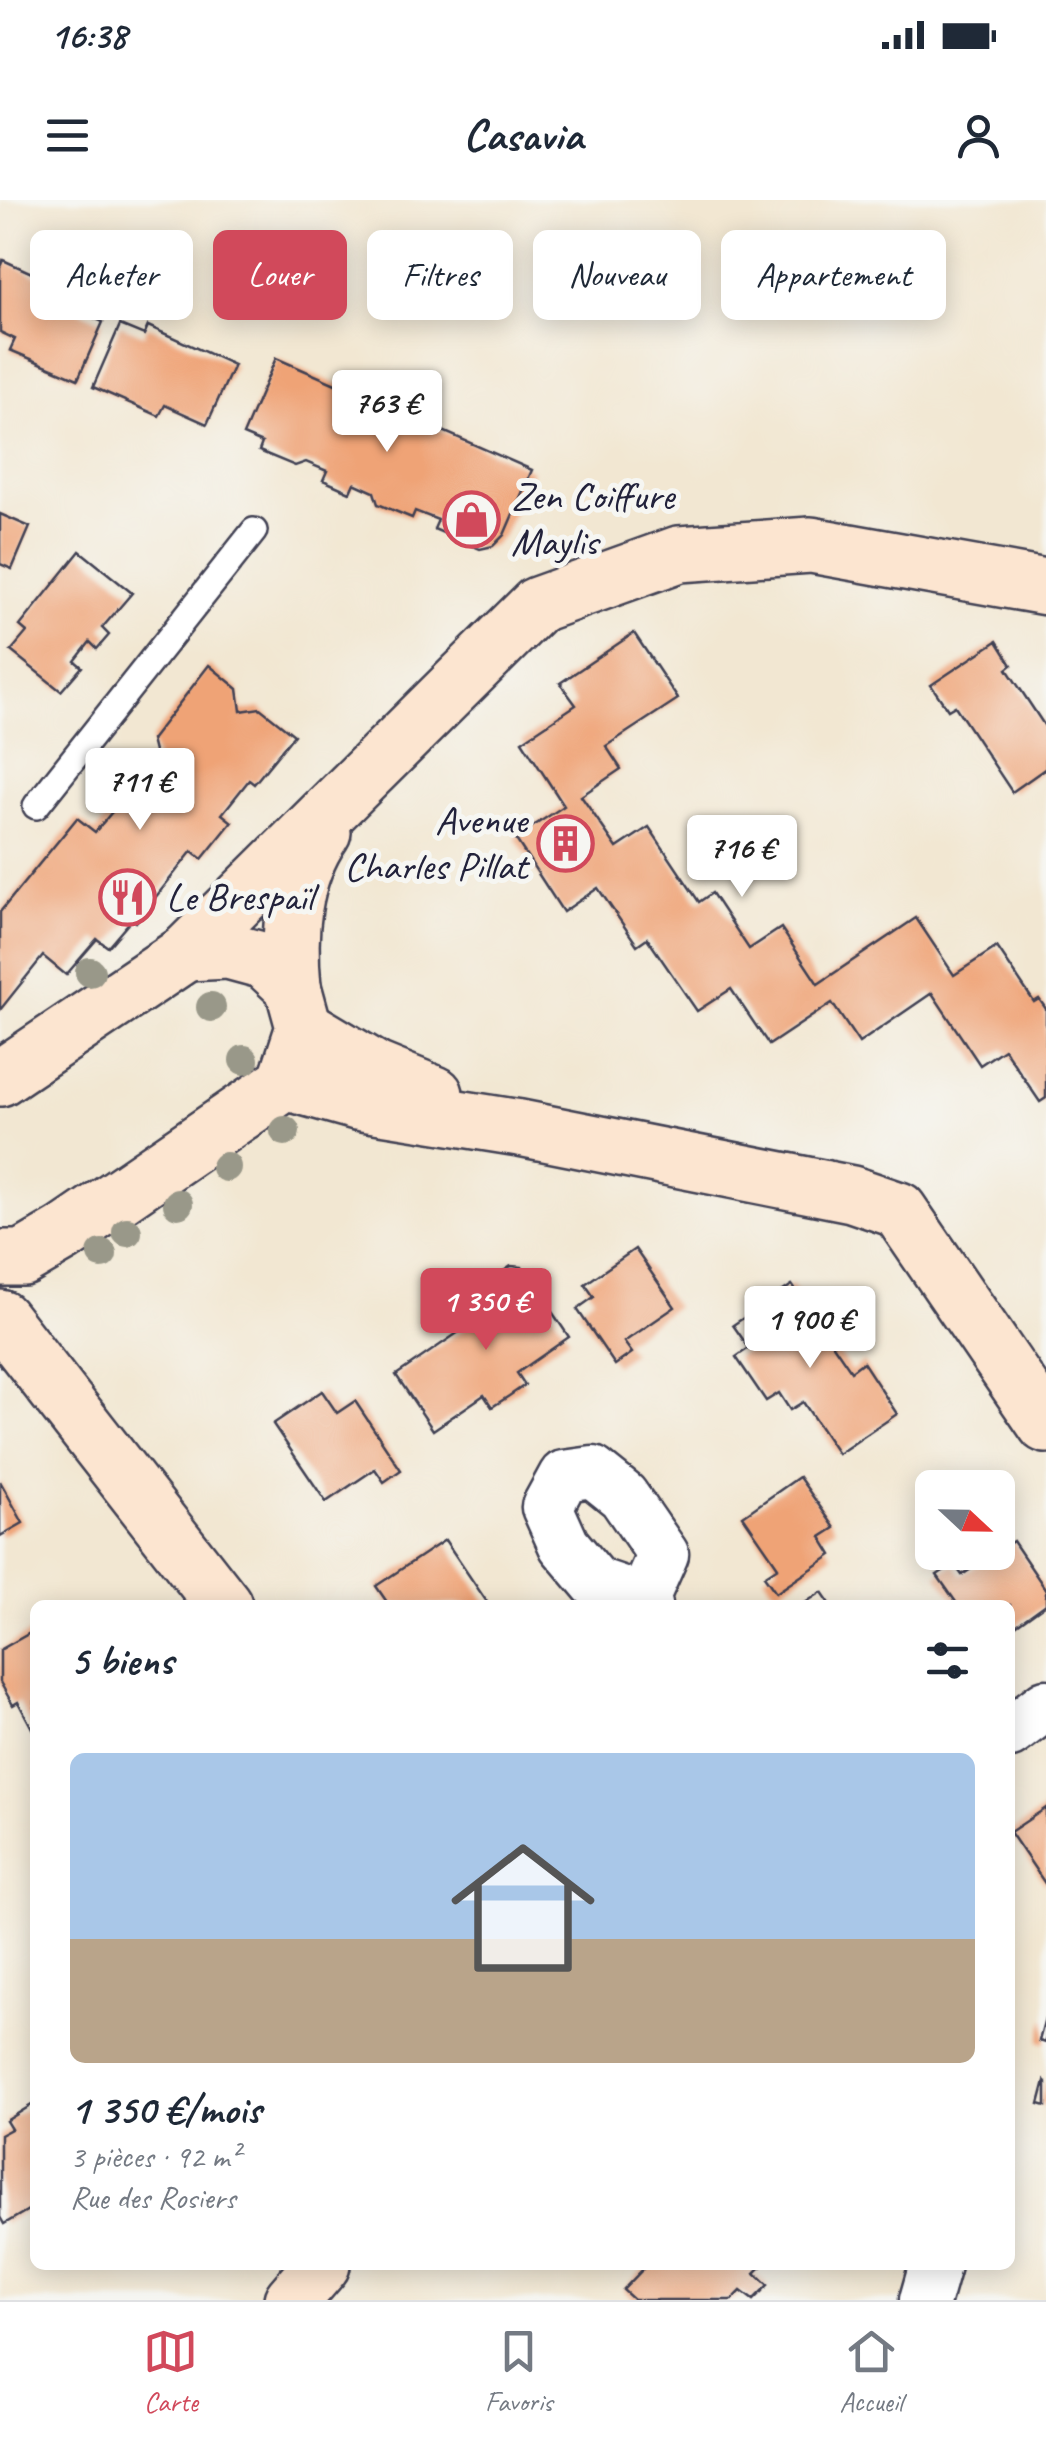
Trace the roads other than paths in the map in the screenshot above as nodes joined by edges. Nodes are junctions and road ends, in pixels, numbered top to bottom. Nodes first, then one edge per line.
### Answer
1 (254, 531) dead end
2 (1046, 587) edge
3 (356, 784) junction
4 (36, 806) dead end
5 (186, 953) junction
6 (299, 1007) junction
7 (0, 1078) edge
8 (286, 1082) junction
9 (520, 1128) junction
10 (12, 1258) edge
11 (1, 1319) edge
12 (1046, 1424) edge
13 (220, 1600) edge
14 (1046, 1705) edge
15 (1015, 1728) edge
16 (318, 2270) edge
17 (934, 2270) edge
18 (292, 2300) edge
19 (925, 2300) edge

1 - 4 lane
2 - 3 street
3 - 5 street
3 - 6 street
5 - 6 street
5 - 7 street
6 - 8 street
6 - 9 street
8 - 9 street
8 - 10 street
9 - 12 street
10 - 11 street
11 - 13 street
14 - 15 street
16 - 18 street
17 - 19 street

